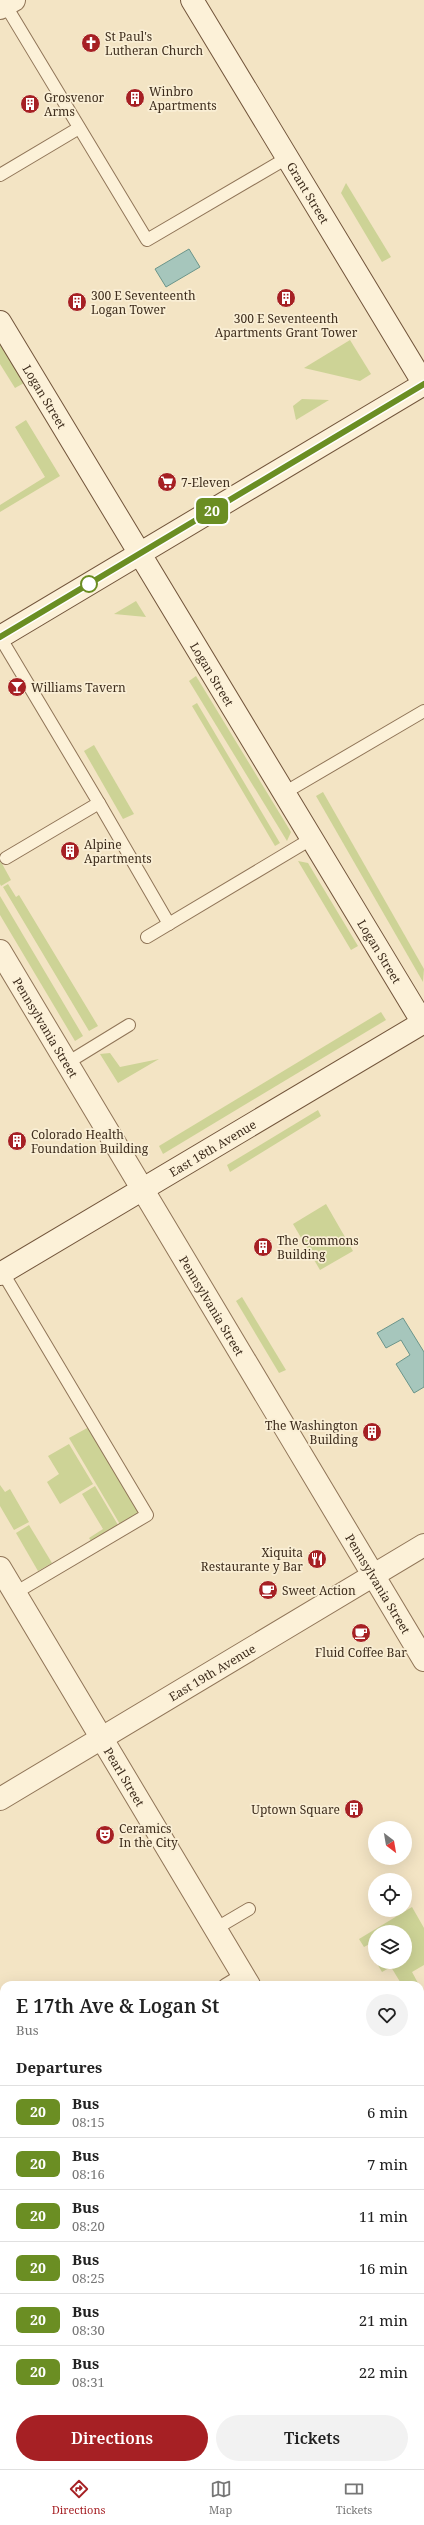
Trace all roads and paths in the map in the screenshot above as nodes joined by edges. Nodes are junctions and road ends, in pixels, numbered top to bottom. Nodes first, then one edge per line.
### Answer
1 (192, 0) edge
2 (5, 3) edge
3 (79, 128) junction
4 (287, 158) junction
5 (0, 175) edge
6 (0, 322) edge
7 (424, 385) edge
8 (140, 554) junction
9 (0, 637) edge
10 (424, 711) edge
11 (284, 793) junction
12 (99, 803) junction
13 (311, 839) junction
14 (6, 858) dead end
15 (169, 924) junction
16 (147, 937) dead end
17 (0, 951) edge
18 (424, 1024) edge
19 (129, 1025) dead end
20 (67, 1063) junction
21 (143, 1189) junction
22 (1, 1271) edge
23 (424, 1545) edge
24 (0, 1568) edge
25 (373, 1575) junction
26 (15, 1593) junction
27 (424, 1660) edge
28 (102, 1738) junction
29 (0, 1799) edge
30 (249, 1909) dead end
31 (215, 1929) junction
32 (239, 1981) edge

1 - 4 main road, Grant Street
2 - 3 lane
3 - 4 lane
3 - 5 lane
4 - 7 main road, Grant Street
6 - 8 main road, Logan Street
7 - 8 main road
8 - 9 main road
8 - 11 main road, Logan Street
9 - 12 lane
10 - 11 lane
11 - 13 main road, Logan Street
12 - 14 lane
12 - 15 lane
13 - 15 lane
13 - 18 main road, Logan Street
15 - 16 lane
17 - 20 main road, Pennsylvania Street
18 - 21 main road, East 18th Avenue
19 - 20 lane
20 - 21 main road, Pennsylvania Street
21 - 22 main road, East 18th Avenue
21 - 25 main road, Pennsylvania Street
22 - 26 lane
23 - 25 main road, East 19th Avenue
24 - 26 main road, Pearl Street
25 - 27 main road, Pennsylvania Street
25 - 28 main road, East 19th Avenue
26 - 28 main road, Pearl Street
28 - 29 main road, East 19th Avenue
28 - 31 main road, Pearl Street
30 - 31 lane
31 - 32 main road, Pearl Street

